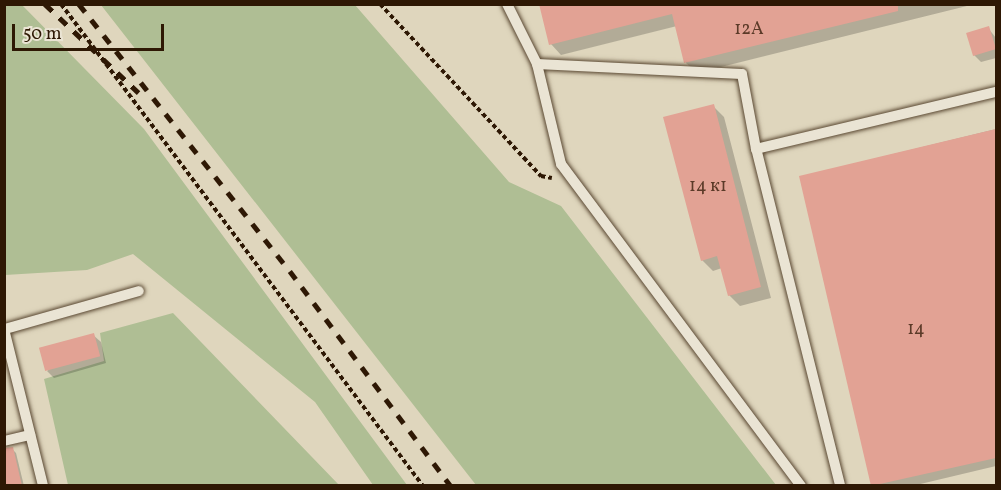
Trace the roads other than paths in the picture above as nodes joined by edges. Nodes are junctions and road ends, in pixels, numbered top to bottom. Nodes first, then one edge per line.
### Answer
1 (507, 4) edge
2 (537, 64) junction
3 (996, 92) edge
4 (756, 149) junction
5 (139, 291) dead end
6 (5, 329) edge
7 (30, 435) junction
8 (4, 441) edge
9 (840, 484) edge
10 (43, 486) edge
11 (801, 486) edge

1 - 2 lane
2 - 4 lane
2 - 11 lane
3 - 4 lane
4 - 9 lane
5 - 6 lane
6 - 7 lane
7 - 8 lane
7 - 10 lane

